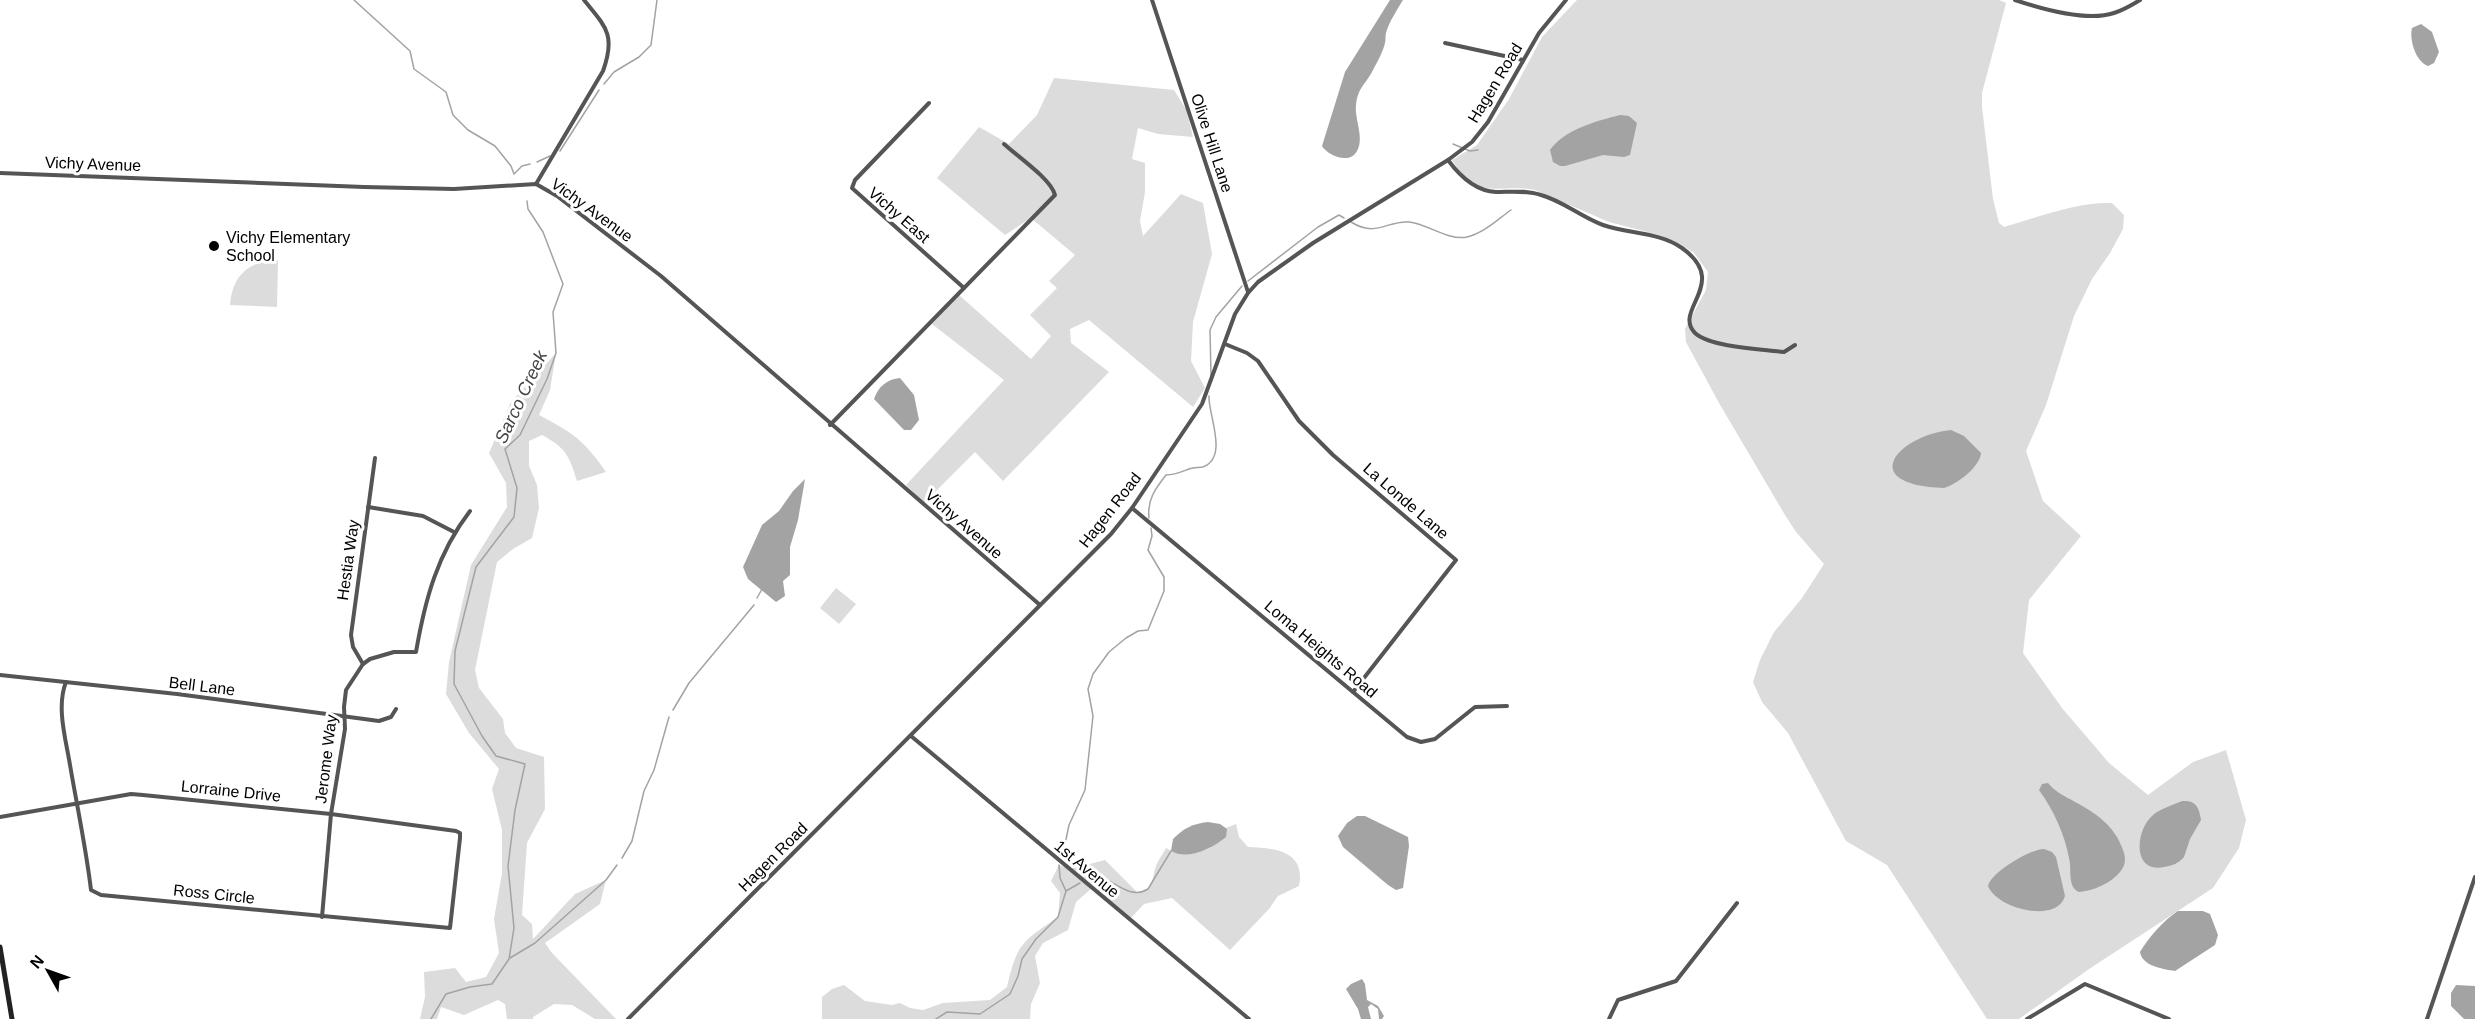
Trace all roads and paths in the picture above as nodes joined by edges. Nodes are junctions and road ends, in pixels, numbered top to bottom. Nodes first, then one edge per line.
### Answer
1 (584, 0) edge
2 (1152, 0) edge
3 (1566, 0) edge
4 (2015, 0) edge
5 (2140, 0) edge
6 (1445, 43) dead end
7 (1523, 60) junction
8 (929, 103) dead end
9 (1004, 144) dead end
10 (1448, 160) junction
11 (0, 173) edge
12 (536, 184) junction
13 (964, 288) junction
14 (1248, 293) junction
15 (1225, 344) junction
16 (1796, 345) dead end
17 (830, 425) junction
18 (375, 458) dead end
19 (368, 507) junction
20 (1132, 508) junction
21 (470, 511) dead end
22 (454, 532) junction
23 (1040, 605) junction
24 (363, 664) junction
25 (0, 675) edge
26 (66, 682) junction
27 (1353, 692) junction
28 (1507, 706) dead end
29 (396, 709) dead end
30 (343, 716) junction
31 (911, 736) junction
32 (76, 804) junction
33 (331, 814) junction
34 (0, 817) edge
35 (460, 832) joint
36 (2475, 877) edge
37 (1737, 903) dead end
38 (322, 916) junction
39 (0, 947) edge
40 (12, 1019) edge
41 (628, 1019) edge
42 (1249, 1019) edge
43 (1609, 1019) edge
44 (2027, 1019) edge
45 (2169, 1019) edge
46 (2427, 1019) edge

1 - 12 street
2 - 14 street, Olive Hill Lane
3 - 7 street, Hagen Road
4 - 5 street
6 - 7 street
7 - 10 street, Hagen Road
8 - 13 street, Vichy East
9 - 13 street
10 - 14 street, Hagen Road
10 - 16 street
11 - 12 street, Vichy Avenue
12 - 17 street, Vichy Avenue
13 - 17 street
14 - 15 street, Hagen Road
15 - 20 street, Hagen Road
15 - 27 street, La Londe Lane
17 - 23 street, Vichy Avenue
18 - 19 street, Hestia Way
19 - 22 street
19 - 24 street, Hestia Way
20 - 23 street, Hagen Road
20 - 27 street, Loma Heights Road
21 - 22 street
22 - 24 street
23 - 31 street, Hagen Road
24 - 30 street, Jerome Way
25 - 26 street, Bell Lane
26 - 30 street, Bell Lane
26 - 32 street, Ross Circle
27 - 28 street, Loma Heights Road
29 - 30 street, Bell Lane
30 - 33 street, Jerome Way
31 - 41 street, Hagen Road
31 - 42 street, 1st Avenue
32 - 33 street, Lorraine Drive
32 - 34 street, Lorraine Drive
32 - 38 street, Ross Circle
33 - 35 street, Lorraine Drive
33 - 38 street, Jerome Way
35 - 38 street, Ross Circle
36 - 46 street
37 - 43 street
39 - 40 main road
44 - 45 street

